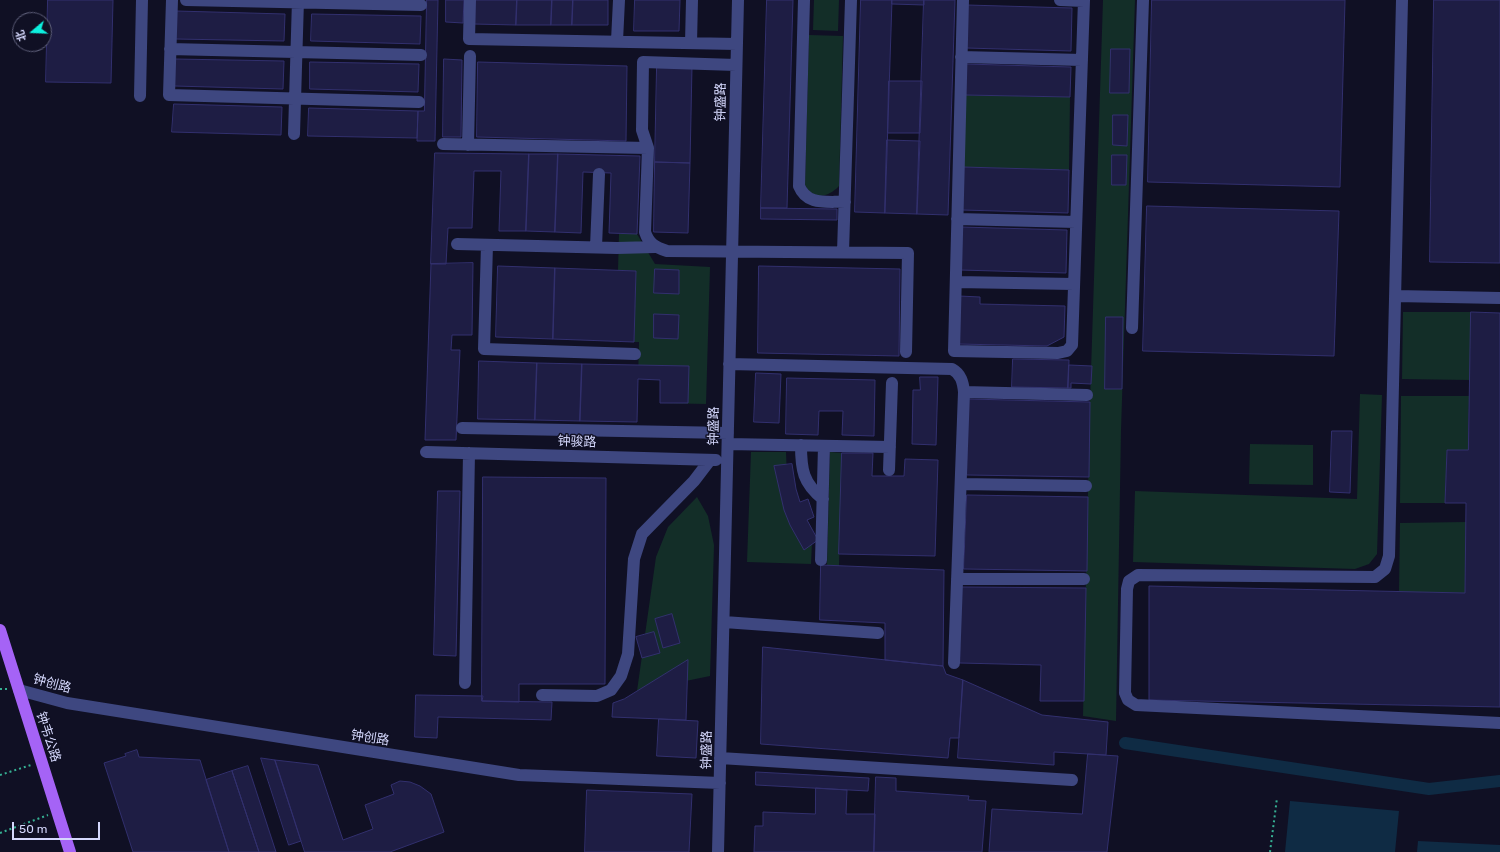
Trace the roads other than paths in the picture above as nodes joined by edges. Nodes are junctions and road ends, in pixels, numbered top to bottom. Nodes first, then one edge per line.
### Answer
1 (142, 0) edge
2 (172, 0) edge
3 (186, 0) edge
4 (470, 0) edge
5 (619, 0) edge
6 (692, 0) edge
7 (738, 0) edge
8 (804, 0) edge
9 (851, 0) edge
10 (963, 0) edge
11 (1060, 0) edge
12 (1084, 0) edge
13 (1143, 0) edge
14 (1402, 0) edge
15 (298, 1) edge
16 (421, 5) dead end
17 (618, 42) junction
18 (691, 43) junction
19 (737, 44) junction
20 (170, 49) junction
21 (297, 52) junction
22 (420, 54) dead end
23 (470, 56) dead end
24 (961, 56) junction
25 (1082, 60) junction
26 (736, 65) junction
27 (140, 96) dead end
28 (296, 100) junction
29 (419, 102) dead end
30 (294, 134) dead end
31 (443, 144) dead end
32 (468, 145) junction
33 (648, 148) junction
34 (599, 174) dead end
35 (845, 202) junction
36 (957, 219) junction
37 (1076, 222) junction
38 (457, 244) dead end
39 (487, 245) junction
40 (596, 247) junction
41 (656, 247) junction
42 (732, 251) junction
43 (843, 252) junction
44 (956, 282) junction
45 (1074, 284) junction
46 (1395, 296) junction
47 (1500, 298) edge
48 (1132, 328) dead end
49 (906, 352) dead end
50 (634, 354) dead end
51 (729, 364) junction
52 (892, 383) dead end
53 (964, 392) junction
54 (1087, 395) dead end
55 (462, 428) dead end
56 (728, 438) junction
57 (801, 446) junction
58 (824, 446) junction
59 (890, 447) junction
60 (426, 452) dead end
61 (469, 453) junction
62 (710, 460) junction
63 (727, 460) junction
64 (889, 470) dead end
65 (961, 484) junction
66 (1086, 486) dead end
67 (823, 499) junction
68 (821, 560) dead end
69 (957, 579) junction
70 (1084, 579) dead end
71 (724, 622) junction
72 (0, 630) edge
73 (878, 633) dead end
74 (954, 663) dead end
75 (465, 683) dead end
76 (19, 690) junction
77 (542, 695) dead end
78 (1500, 722) edge
79 (720, 758) junction
80 (1072, 780) dead end
81 (720, 783) junction
82 (70, 852) edge
83 (718, 852) edge

1 - 27 street
2 - 20 street
3 - 15 street
4 - 17 street
5 - 17 street
6 - 18 street
7 - 19 street, 钟盛路
8 - 35 street
9 - 35 street
10 - 24 street
11 - 12 street
12 - 25 street
13 - 48 street
14 - 46 street
15 - 16 street
15 - 21 street
17 - 18 street
18 - 19 street
19 - 26 street, 钟盛路
20 - 21 street
20 - 28 street
21 - 22 street
21 - 28 street
23 - 32 street
24 - 25 street
24 - 36 street
25 - 37 street
26 - 33 street
26 - 42 street, 钟盛路
28 - 29 street
28 - 30 street
31 - 32 street
32 - 33 street
33 - 41 street
34 - 40 street
35 - 43 street
36 - 37 street
36 - 44 street
37 - 45 street
38 - 39 street
39 - 40 street
39 - 50 street
40 - 41 street
41 - 42 street
42 - 43 street
42 - 51 street, 钟盛路
43 - 49 street
44 - 45 street
44 - 45 street
46 - 47 street
46 - 78 street
51 - 53 street
51 - 56 street, 钟盛路
52 - 59 street
53 - 54 street
53 - 65 street
55 - 56 street
56 - 57 street
56 - 63 street, 钟盛路
57 - 58 street
57 - 67 street
58 - 59 street
58 - 67 street
59 - 64 street
60 - 61 street, 钟骏路
61 - 62 street, 钟骏路
61 - 75 street
62 - 63 street, 钟骏路
62 - 77 street
63 - 71 street, 钟盛路
65 - 66 street
65 - 69 street
67 - 68 street
69 - 70 street
69 - 74 street
71 - 73 street
71 - 79 street, 钟盛路
72 - 76 main road, 钟韦公路
76 - 81 street, 钟创路
76 - 82 main road, 钟韦公路
79 - 80 street
79 - 81 street, 钟盛路
81 - 83 street, 钟盛路

